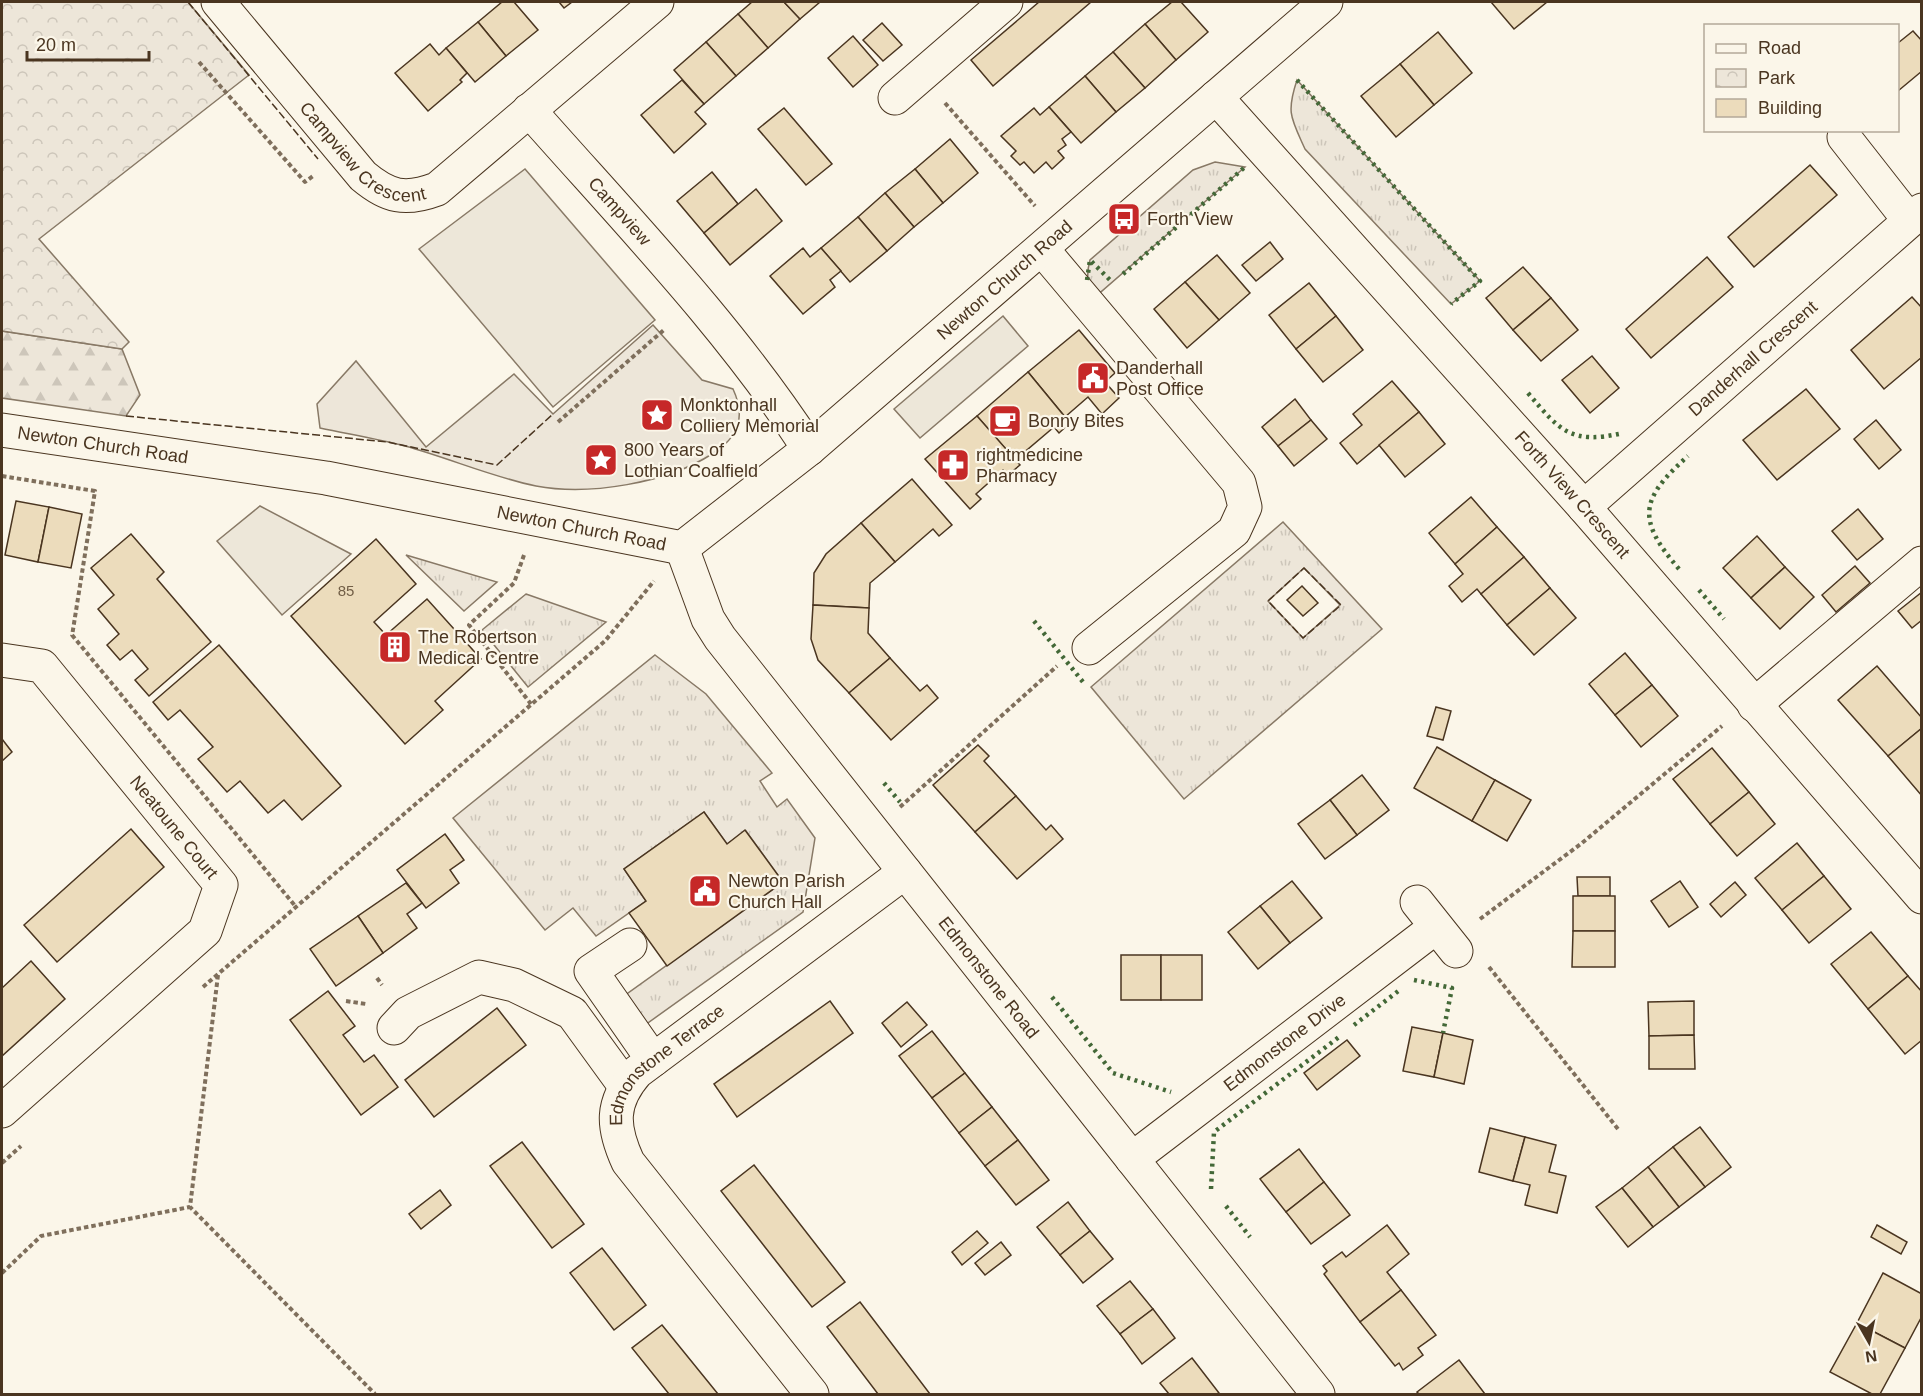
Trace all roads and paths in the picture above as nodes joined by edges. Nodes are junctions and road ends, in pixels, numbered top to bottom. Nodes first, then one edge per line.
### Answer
1 (218, 2) edge
2 (657, 2) edge
3 (1006, 2) edge
4 (1326, 2) edge
5 (199, 62) dead end
6 (921, 76) junction
7 (1216, 97) junction
8 (895, 98) dead end
9 (529, 110) junction
10 (1845, 137) dead end
11 (305, 182) dead end
12 (1915, 215) edge
13 (1050, 241) junction
14 (665, 329) dead end
15 (558, 422) dead end
16 (2, 430) edge
17 (809, 449) junction
18 (2, 476) edge
19 (1584, 507) junction
20 (536, 520) junction
21 (682, 548) junction
22 (1922, 562) edge
23 (72, 635) junction
24 (1089, 648) dead end
25 (2, 660) edge
26 (1058, 665) dead end
27 (42, 666) junction
28 (531, 704) junction
29 (1754, 705) junction
30 (873, 831) junction
31 (905, 872) junction
32 (1922, 897) edge
33 (296, 907) junction
34 (205, 931) junction
35 (1444, 931) junction
36 (630, 945) dead end
37 (218, 974) junction
38 (201, 989) dead end
39 (394, 1028) dead end
40 (653, 1060) junction
41 (625, 1086) junction
42 (2, 1111) edge
43 (1618, 1129) dead end
44 (28, 1140) dead end
45 (1132, 1160) junction
46 (2, 1163) edge
47 (190, 1207) junction
48 (2, 1273) edge
49 (375, 1395) edge
50 (812, 1395) edge
51 (1318, 1395) edge

1 - 9 street, Campview Crescent
2 - 9 street
3 - 6 street
4 - 7 street, Newton Church Road
5 - 11 path
6 - 8 street
6 - 13 path
7 - 13 street, Newton Church Road
7 - 19 street, Forth View Crescent
9 - 17 street, Campview
10 - 12 street
12 - 19 street, Danderhall Crescent
13 - 17 street, Newton Church Road
13 - 24 street
14 - 15 path
16 - 20 street, Newton Church Road
17 - 21 street, Newton Church Road
18 - 23 path
19 - 29 street, Forth View Crescent
20 - 21 street, Newton Church Road
20 - 28 path
21 - 28 path
21 - 30 street, Edmonstone Road
22 - 29 street
23 - 27 path
23 - 33 path
25 - 27 street
26 - 30 path
27 - 34 street, Neatoune Court
28 - 33 path
29 - 32 street, Forth View Crescent
29 - 35 path
30 - 31 street, Edmonstone Road
31 - 40 street, Edmonstone Terrace
31 - 45 street, Edmonstone Road
33 - 37 path
34 - 37 path
34 - 42 street
35 - 43 path
35 - 45 street, Edmonstone Drive
36 - 40 street
37 - 38 path
37 - 47 path
39 - 41 street
40 - 41 street, Edmonstone Terrace
41 - 50 street, Edmonstone Terrace
44 - 46 path
45 - 51 street, Edmonstone Road
47 - 48 path
47 - 49 path

